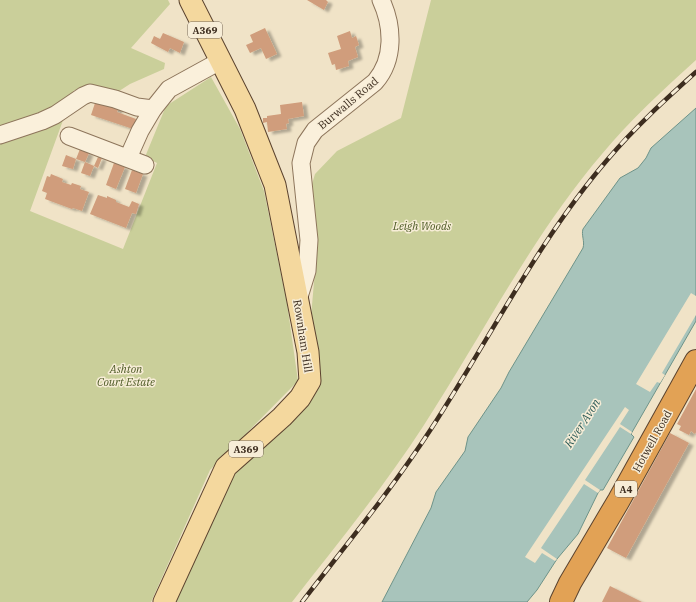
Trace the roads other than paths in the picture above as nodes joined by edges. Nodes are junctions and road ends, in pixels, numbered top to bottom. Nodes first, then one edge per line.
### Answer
1 (190, 0) edge
2 (381, 0) edge
3 (220, 61) junction
4 (152, 109) junction
5 (0, 135) edge
6 (69, 136) dead end
7 (128, 158) junction
8 (145, 165) dead end
9 (298, 300) junction
10 (696, 361) edge
11 (565, 593) edge
12 (164, 602) edge
13 (556, 602) edge

1 - 3 main road, Rownham Hill / A369
2 - 9 street, Burwalls Road
3 - 4 street
3 - 9 main road, Rownham Hill / A369
4 - 5 street
4 - 7 street
6 - 7 street
7 - 8 street
9 - 12 main road, Rownham Hill / A369
10 - 11 highway, Hotwell Road / A4
11 - 13 highway, Hotwell Road / A4

